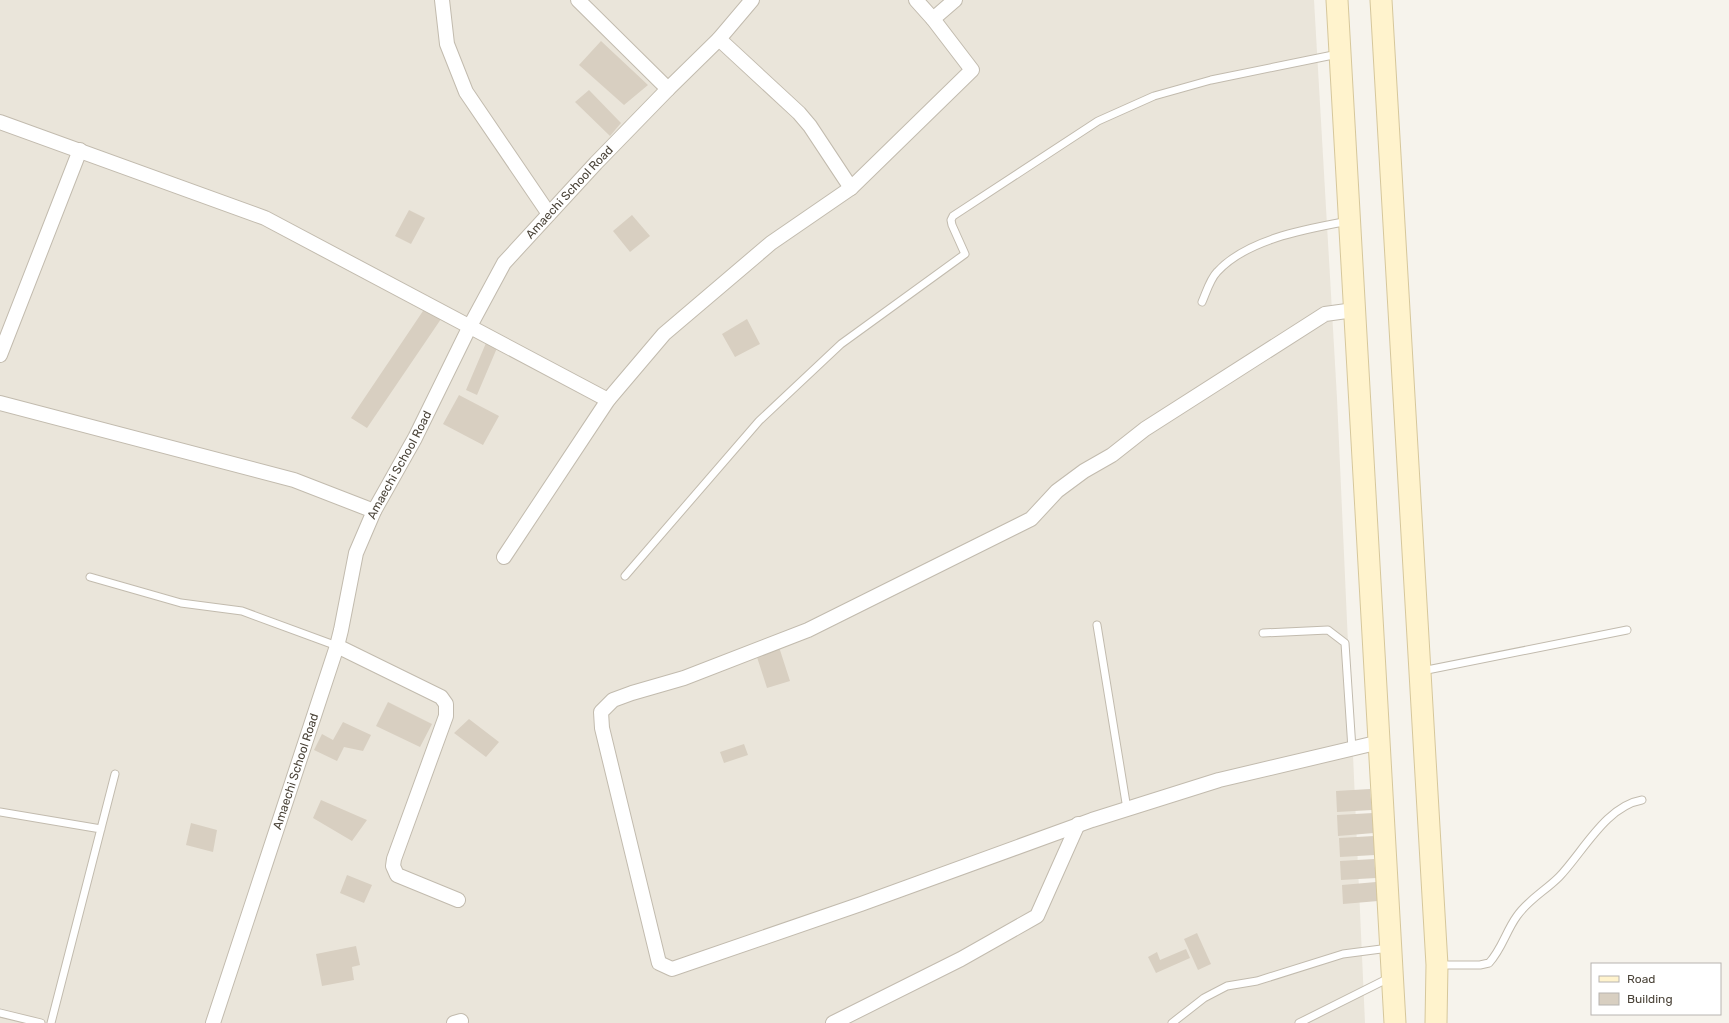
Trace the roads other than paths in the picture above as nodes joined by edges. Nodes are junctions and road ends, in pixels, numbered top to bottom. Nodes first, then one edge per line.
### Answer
1 (442, 0) edge
2 (578, 0) edge
3 (752, 0) edge
4 (916, 0) edge
5 (955, 0) edge
6 (1337, 0) edge
7 (1381, 0) edge
8 (934, 19) junction
9 (719, 39) junction
10 (1340, 54) junction
11 (668, 89) junction
12 (0, 122) edge
13 (80, 150) junction
14 (851, 188) junction
15 (549, 214) junction
16 (1349, 220) junction
17 (1202, 302) dead end
18 (1354, 310) junction
19 (470, 326) junction
20 (0, 355) edge
21 (608, 400) junction
22 (0, 403) edge
23 (374, 511) junction
24 (504, 557) dead end
25 (625, 576) dead end
26 (90, 577) dead end
27 (1097, 625) dead end
28 (1627, 630) dead end
29 (1263, 633) dead end
30 (337, 646) junction
31 (1420, 671) junction
32 (1380, 742) junction
33 (1352, 749) junction
34 (115, 774) dead end
35 (1642, 800) dead end
36 (1126, 810) junction
37 (0, 812) edge
38 (1078, 824) junction
39 (101, 829) junction
40 (458, 900) dead end
41 (1391, 948) junction
42 (1437, 965) junction
43 (1393, 976) junction
44 (0, 1013) edge
45 (41, 1023) edge
46 (51, 1023) edge
47 (213, 1023) edge
48 (833, 1023) edge
49 (1172, 1023) edge
50 (1299, 1023) edge
51 (1395, 1023) edge
52 (1436, 1023) edge

1 - 15 street
2 - 11 street
3 - 9 street, Amaechi School Road
4 - 8 street
5 - 8 street
6 - 10 main road
7 - 31 main road
8 - 14 street
9 - 11 street, Amaechi School Road
9 - 14 street
10 - 16 main road
10 - 25 lane
11 - 15 street, Amaechi School Road
12 - 13 street
13 - 19 street
13 - 20 street
14 - 21 street
15 - 19 street, Amaechi School Road
16 - 17 lane
16 - 18 main road
18 - 32 main road
18 - 38 street
19 - 21 street
19 - 23 street, Amaechi School Road
21 - 24 street
22 - 23 street
23 - 30 street, Amaechi School Road
26 - 30 lane
27 - 36 lane
28 - 31 lane
29 - 33 lane
30 - 40 street
30 - 47 street, Amaechi School Road
31 - 42 main road
32 - 33 street
32 - 41 main road
33 - 36 street
34 - 39 lane
35 - 42 lane
36 - 38 street
37 - 39 lane
38 - 48 street
39 - 46 lane
41 - 43 main road
41 - 49 lane
42 - 52 main road
43 - 50 lane
43 - 51 main road
44 - 45 lane

